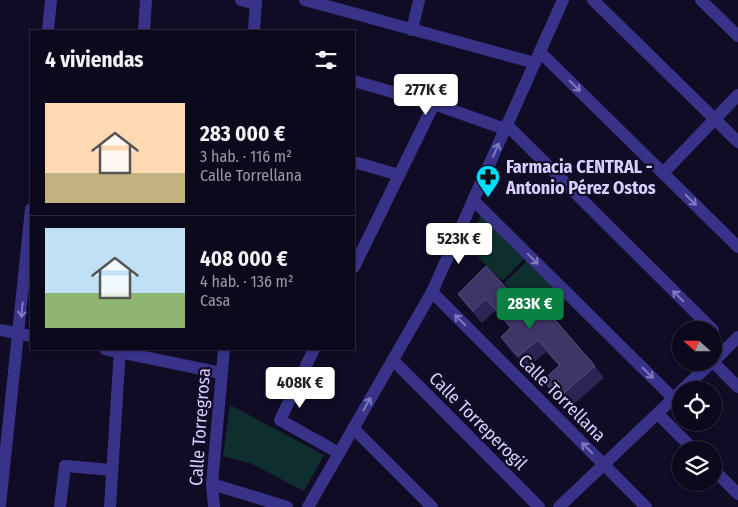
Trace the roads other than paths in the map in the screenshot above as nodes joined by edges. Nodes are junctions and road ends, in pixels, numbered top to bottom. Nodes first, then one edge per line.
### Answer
1 (51, 0) edge
2 (146, 0) edge
3 (241, 0) edge
4 (305, 0) edge
5 (419, 0) edge
6 (564, 0) edge
7 (593, 0) edge
8 (701, 0) edge
9 (256, 2) edge
10 (341, 5) edge
11 (48, 30) edge
12 (144, 30) edge
13 (254, 30) edge
14 (412, 30) junction
15 (738, 36) edge
16 (538, 58) junction
17 (355, 81) edge
18 (738, 95) edge
19 (434, 104) junction
20 (715, 119) junction
21 (506, 127) junction
22 (738, 142) edge
23 (355, 162) edge
24 (663, 173) junction
25 (399, 175) junction
26 (473, 200) junction
27 (30, 230) edge
28 (359, 245) edge
29 (738, 247) edge
30 (355, 263) edge
31 (432, 292) junction
32 (704, 321) edge
33 (0, 330) edge
34 (25, 335) edge
35 (722, 335) edge
36 (734, 342) edge
37 (120, 350) edge
38 (224, 350) edge
39 (314, 350) edge
40 (722, 353) edge
41 (393, 360) junction
42 (703, 371) edge
43 (722, 371) edge
44 (222, 373) junction
45 (692, 381) edge
46 (672, 386) edge
47 (738, 387) edge
48 (672, 400) edge
49 (658, 414) junction
50 (353, 428) junction
51 (685, 441) edge
52 (339, 453) junction
53 (604, 464) junction
54 (112, 470) junction
55 (722, 478) edge
56 (212, 484) junction
57 (738, 494) edge
58 (0, 506) edge
59 (60, 507) edge
60 (110, 507) edge
61 (214, 507) edge
62 (287, 507) edge
63 (308, 507) edge
64 (432, 507) edge
65 (539, 507) edge
66 (559, 507) edge
67 (646, 507) edge

1 - 11 street
2 - 12 street
3 - 9 street
4 - 10 street
5 - 14 street
6 - 16 street
7 - 20 street
8 - 15 street
9 - 13 street
10 - 14 street
14 - 16 street
16 - 21 street
16 -> 24 street
17 - 19 street
18 - 20 street
19 - 21 street
19 - 25 street
20 - 22 street
20 - 24 street
26 -> 21 street
32 -> 21 street
23 - 25 street
24 -> 29 street
25 - 28 street
26 - 31 street
26 -> 46 street
27 -> 34 street
28 - 30 street
31 - 41 street
53 -> 31 street, Calle Torrellana
33 - 34 street
34 - 58 street
35 - 36 street
36 - 40 street
37 - 44 street
37 - 54 street
38 - 44 street, Calle Torregrosa
39 - 52 street
50 -> 41 street
41 - 65 street, Calle Torreperogil
42 - 45 street
43 - 47 street
44 - 56 street, Calle Torregrosa
48 - 49 street
49 - 51 street
49 - 53 street
50 - 52 street
50 - 64 street
52 - 63 street
53 - 66 street
53 - 67 street, Calle Torrellana
54 - 59 street
54 - 60 street
55 - 57 street
56 - 61 street, Calle Torregrosa
56 - 62 street

